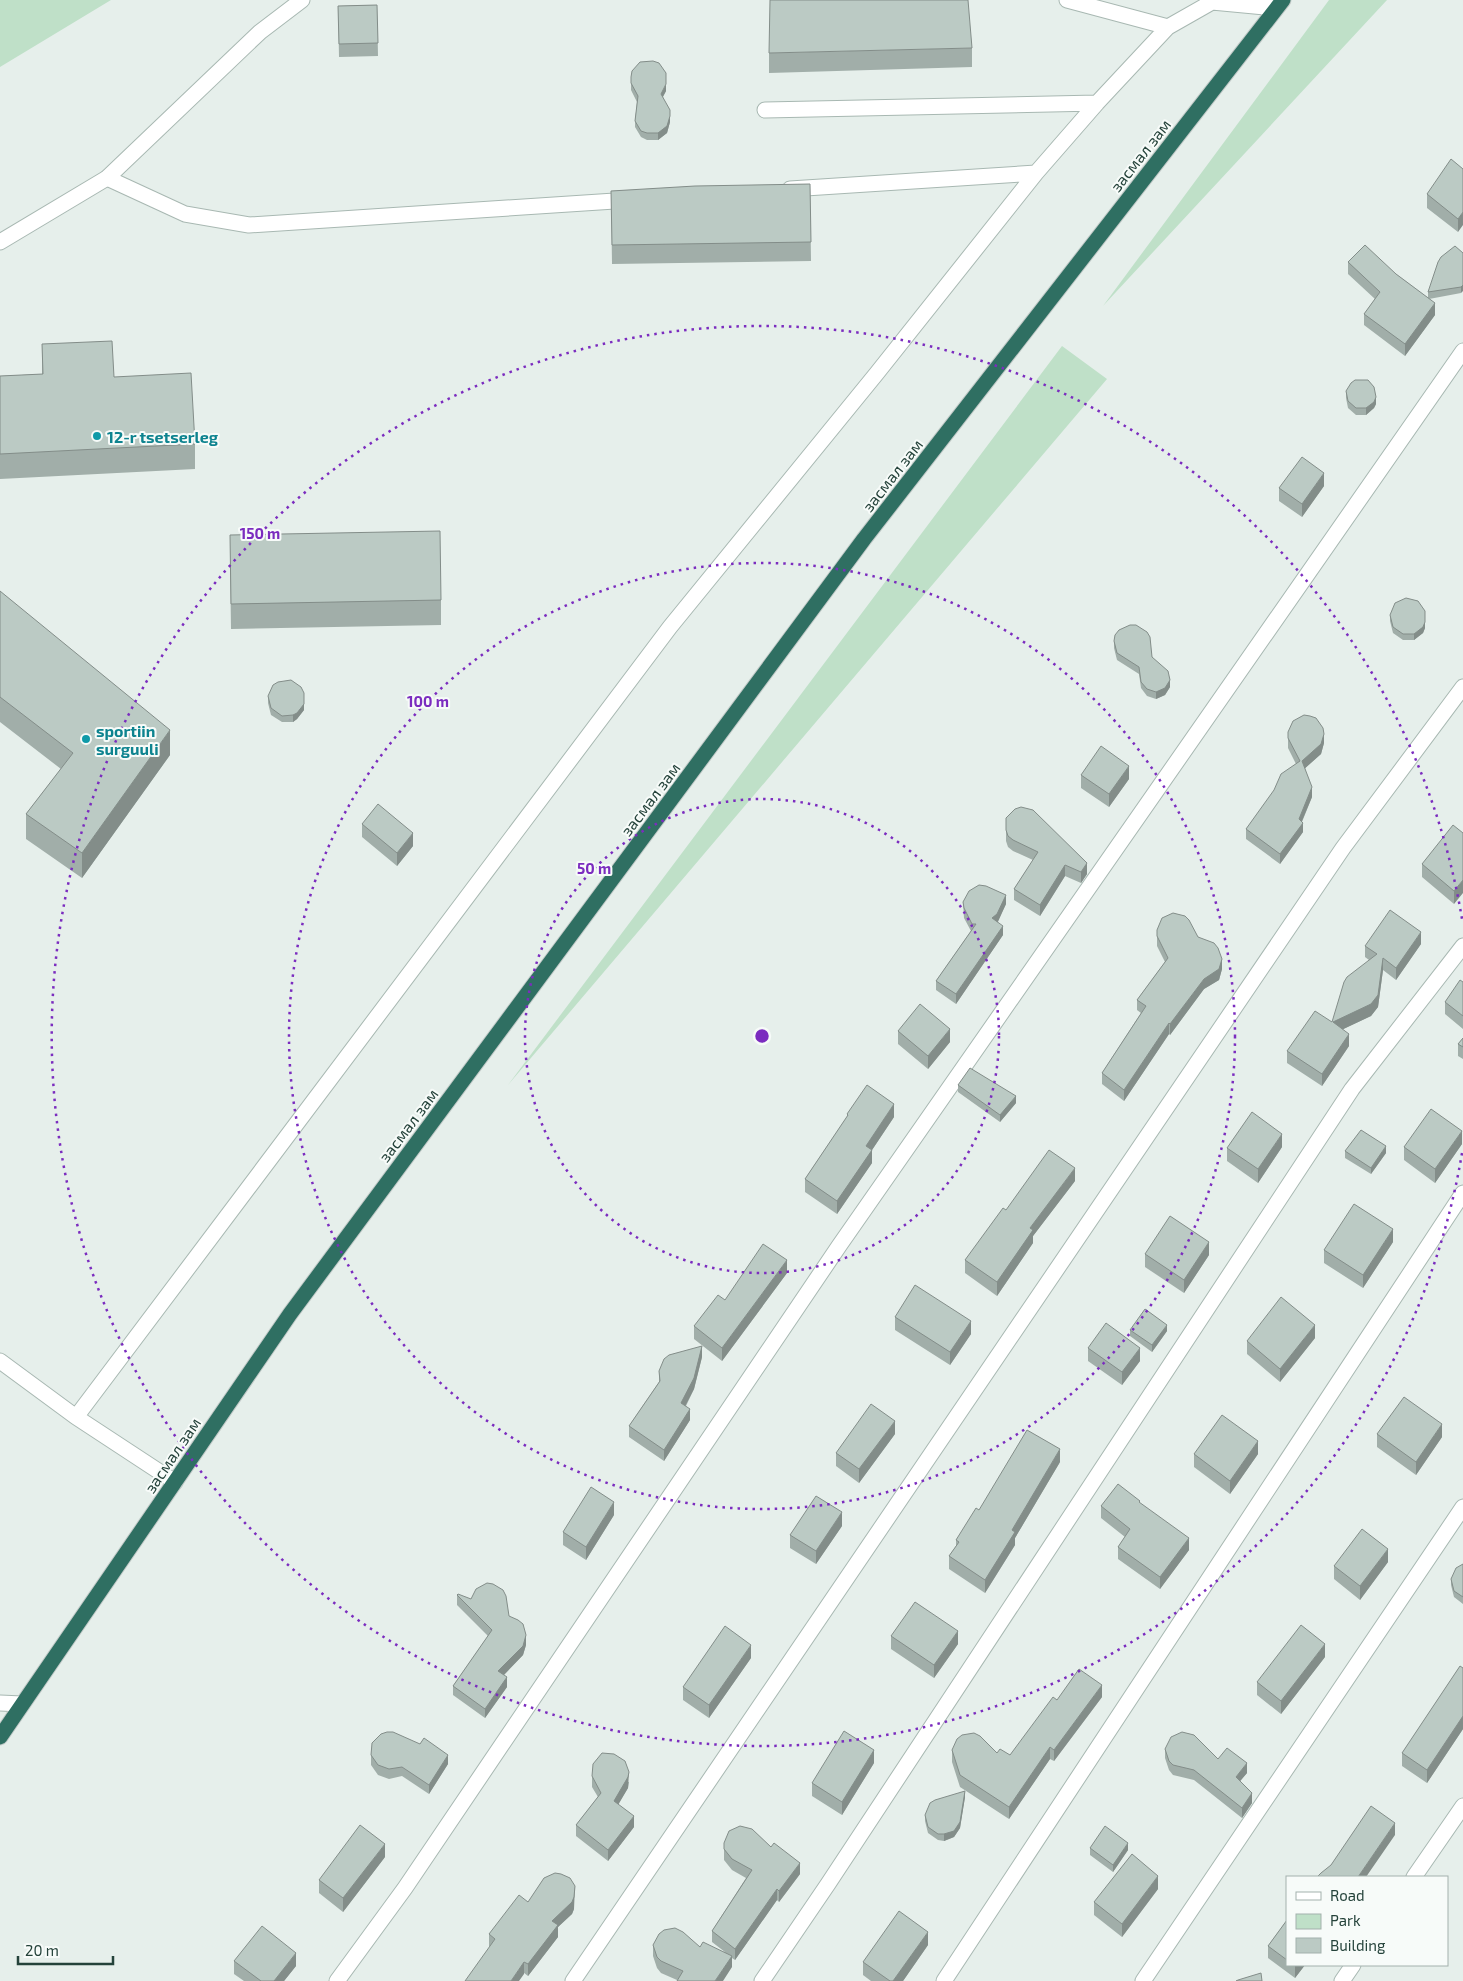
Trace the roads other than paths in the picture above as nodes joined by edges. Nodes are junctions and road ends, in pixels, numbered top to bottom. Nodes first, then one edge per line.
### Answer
1 (302, 0) edge
2 (1067, 0) edge
3 (1280, 4) edge
4 (1168, 27) junction
5 (1097, 103) junction
6 (765, 110) dead end
7 (1036, 173) junction
8 (107, 178) junction
9 (777, 190) edge
10 (647, 198) edge
11 (0, 242) edge
12 (1463, 351) edge
13 (1463, 687) edge
14 (1463, 946) edge
15 (1463, 1194) edge
16 (0, 1361) edge
17 (76, 1417) junction
18 (175, 1482) junction
19 (1463, 1507) edge
20 (0, 1703) edge
21 (22, 1704) junction
22 (0, 1737) edge
23 (1463, 1806) edge
24 (1415, 1876) edge
25 (1352, 1966) edge
26 (336, 1981) edge
27 (573, 1981) edge
28 (762, 1981) edge
29 (944, 1981) edge
30 (1143, 1981) edge
31 (1342, 1981) edge

1 - 8 street
2 - 4 street
3 - 4 street
3 - 18 highway, засмал зам
4 - 5 street
5 - 6 street
5 - 7 street
7 - 9 street
7 - 17 street
8 - 10 street
8 - 11 street
12 - 26 street
13 - 27 street
14 - 28 street
15 - 29 street
16 - 17 street
17 - 18 street
18 - 21 highway, засмал зам
19 - 30 street
20 - 21 street
21 - 22 highway, засмал зам
23 - 24 street
25 - 31 street

